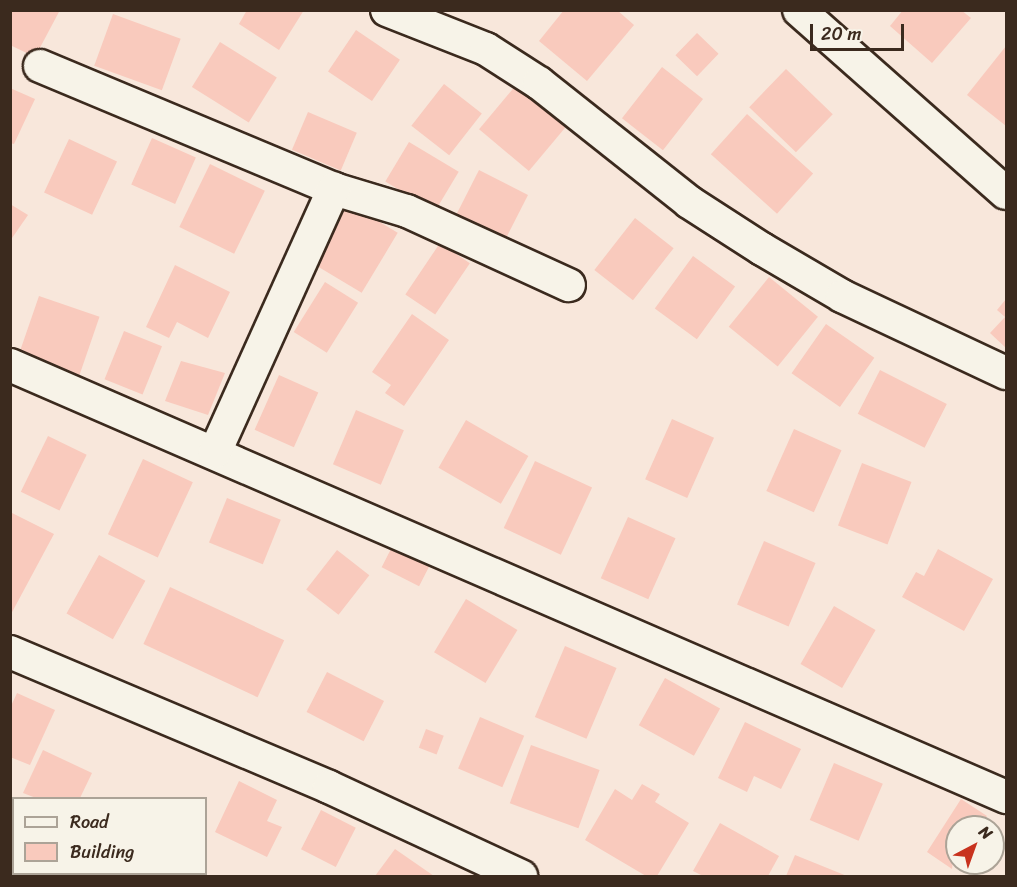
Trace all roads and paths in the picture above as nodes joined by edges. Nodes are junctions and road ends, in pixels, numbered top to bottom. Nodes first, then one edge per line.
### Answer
1 (387, 10) edge
2 (798, 10) edge
3 (40, 66) dead end
4 (334, 189) junction
5 (1006, 193) edge
6 (568, 285) dead end
7 (10, 365) edge
8 (1006, 373) edge
9 (215, 452) junction
10 (10, 652) edge
11 (1006, 797) edge
12 (521, 876) edge

1 - 8 street
2 - 5 street
3 - 4 street
4 - 6 street
4 - 9 street
7 - 9 street
9 - 11 street
10 - 12 street

